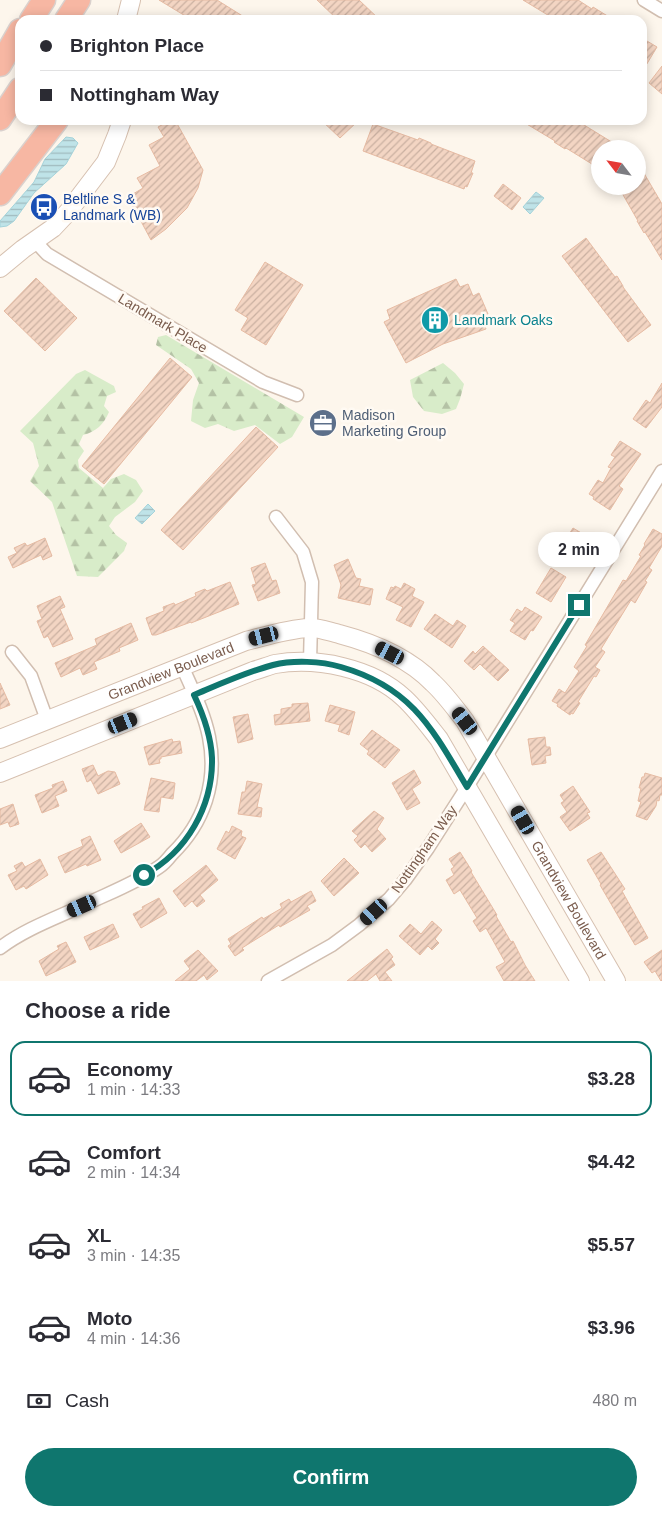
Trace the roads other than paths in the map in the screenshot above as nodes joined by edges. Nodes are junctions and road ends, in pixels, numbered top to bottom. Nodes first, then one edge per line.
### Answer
1 (37, 0) edge
2 (44, 0) edge
3 (79, 0) edge
4 (131, 0) edge
5 (143, 0) edge
6 (644, 0) edge
7 (662, 11) edge
8 (29, 15) edge
9 (34, 15) edge
10 (69, 15) edge
11 (127, 15) edge
12 (139, 15) edge
13 (15, 39) edge
14 (15, 44) edge
15 (0, 66) edge
16 (15, 96) edge
17 (0, 119) edge
18 (53, 125) edge
19 (109, 125) edge
20 (121, 125) edge
21 (95, 176) junction
22 (0, 194) edge
23 (35, 240) junction
24 (0, 268) edge
25 (297, 395) dead end
26 (662, 472) edge
27 (276, 517) dead end
28 (312, 628) junction
29 (12, 652) dead end
30 (310, 662) junction
31 (182, 666) junction
32 (194, 695) junction
33 (47, 720) junction
34 (0, 739) edge
35 (486, 755) junction
36 (0, 773) edge
37 (467, 787) junction
38 (0, 948) edge
39 (268, 981) edge
40 (580, 981) edge
41 (616, 981) edge

1 - 8 highway
2 - 9 highway
3 - 10 highway
4 - 11 street
5 - 12 street
6 - 7 street
13 - 15 highway
14 - 15 highway
16 - 17 highway
18 - 22 highway
19 - 21 street
20 - 21 street
21 - 23 street
23 - 24 street
23 - 25 street, Landmark Place
26 - 35 street, Nottingham Way
27 - 28 street
28 - 30 street
28 - 31 street, Grandview Boulevard
28 - 35 street, Grandview Boulevard
29 - 33 street
30 - 32 street
30 - 37 street
31 - 32 street
31 - 33 street, Grandview Boulevard
32 - 36 street
32 - 38 street
33 - 34 street, Grandview Boulevard
35 - 37 street, Nottingham Way
35 - 41 street, Grandview Boulevard
37 - 39 street, Nottingham Way
37 - 40 street

